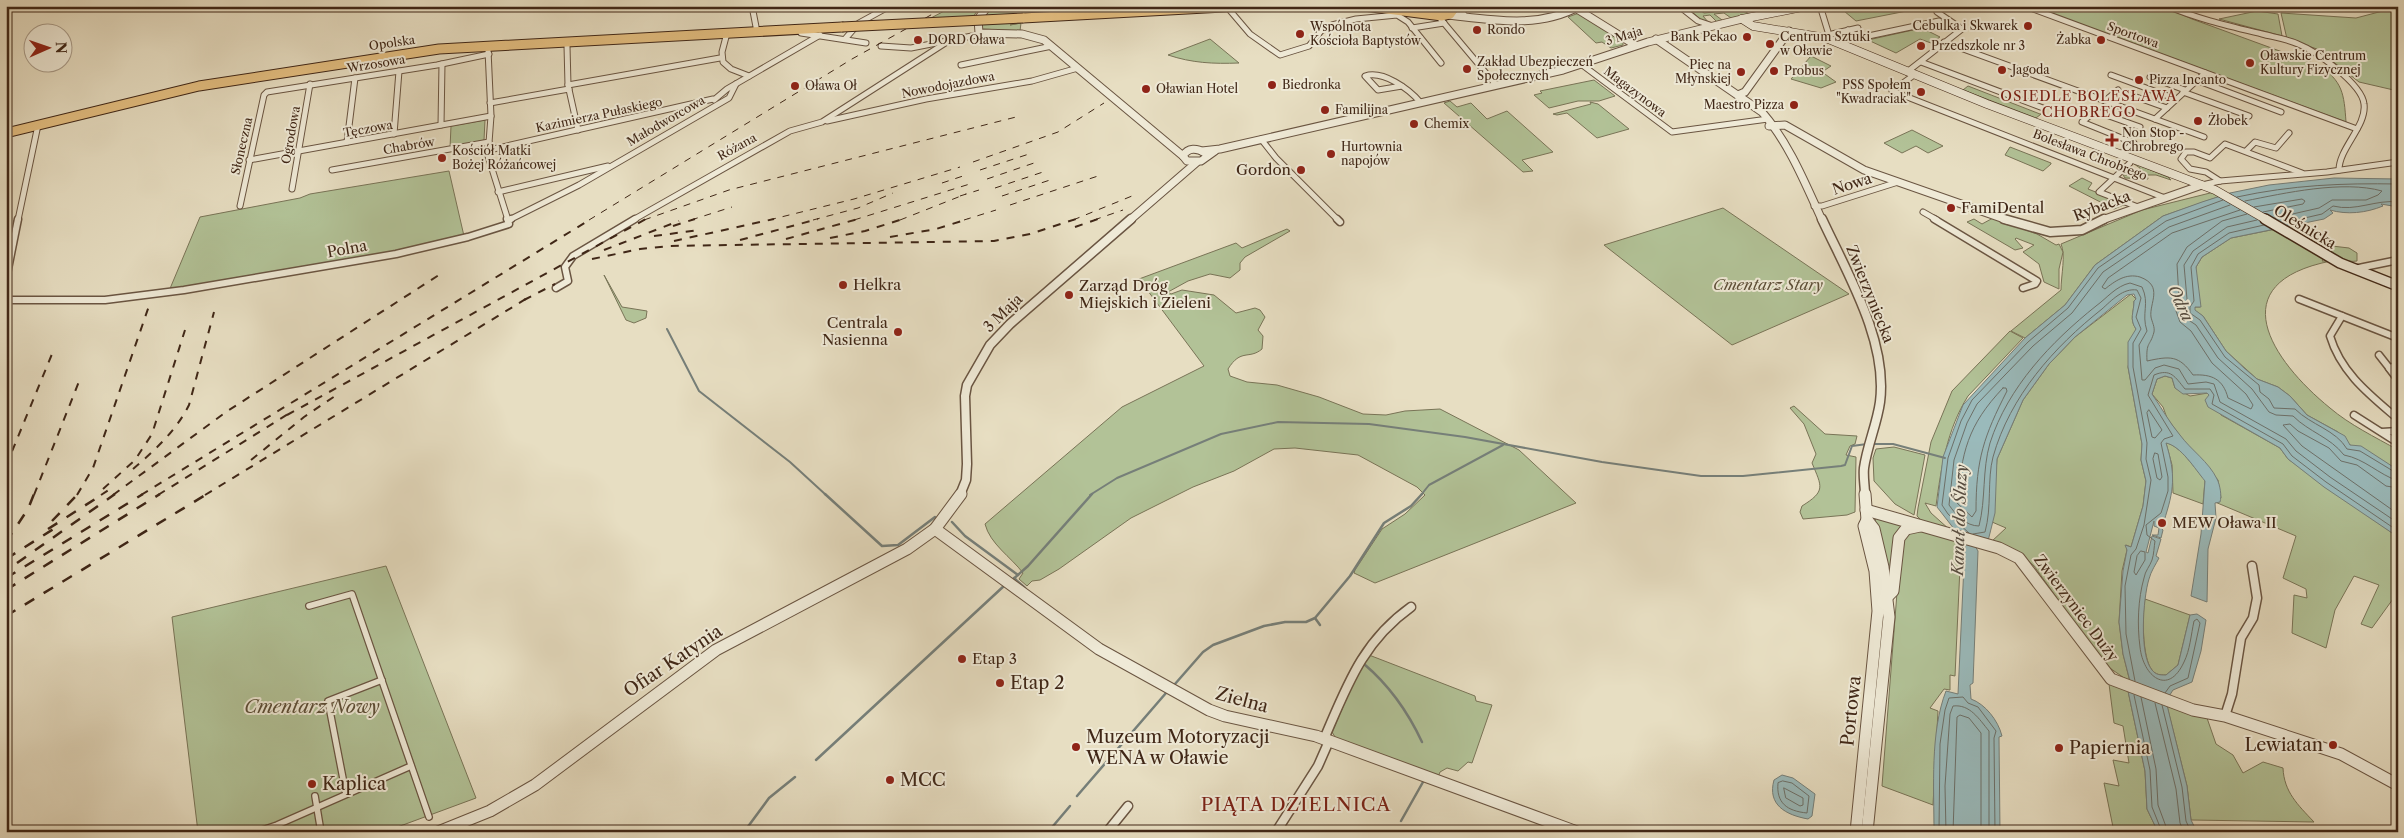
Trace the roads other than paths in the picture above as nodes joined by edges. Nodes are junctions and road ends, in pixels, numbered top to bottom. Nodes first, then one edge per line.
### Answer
1 (673, 6) edge
2 (752, 6) edge
3 (890, 6) edge
4 (988, 6) edge
5 (1242, 6) edge
6 (1364, 6) edge
7 (1462, 6) edge
8 (1468, 6) edge
9 (1537, 6) edge
10 (1679, 6) edge
11 (1807, 6) edge
12 (2025, 6) edge
13 (2167, 6) edge
14 (660, 7) edge
15 (1230, 7) edge
16 (1168, 8) edge
17 (1530, 8) dead end
18 (1575, 8) edge
19 (1822, 8) dead end
20 (1389, 12) junction
21 (1936, 12) dead end
22 (1445, 14) edge
23 (1463, 15) junction
24 (1762, 15) junction
25 (1476, 18) junction
26 (1745, 19) junction
27 (1939, 20) dead end
28 (1698, 21) junction
29 (1764, 24) junction
30 (1714, 26) junction
31 (1753, 26) junction
32 (1412, 28) junction
33 (1702, 28) junction
34 (1772, 28) junction
35 (1858, 28) dead end
36 (1848, 30) junction
37 (1789, 31) junction
38 (757, 32) junction
39 (727, 33) junction
40 (800, 33) dead end
41 (984, 34) junction
42 (820, 35) junction
43 (1828, 36) junction
44 (845, 39) junction
45 (1656, 39) junction
46 (950, 40) junction
47 (1944, 42) junction
48 (866, 43) dead end
49 (928, 44) junction
50 (1635, 45) junction
51 (567, 46) dead end
52 (881, 46) dead end
53 (1052, 46) junction
54 (936, 49) junction
55 (488, 50) junction
56 (720, 58) junction
57 (1921, 62) junction
58 (1441, 63) dead end
59 (442, 64) junction
60 (1580, 64) junction
61 (961, 66) dead end
62 (1078, 68) junction
63 (399, 71) junction
64 (2205, 73) junction
65 (1910, 74) junction
66 (2112, 75) dead end
67 (749, 76) junction
68 (2150, 77) dead end
69 (355, 78) junction
70 (2196, 80) junction
71 (310, 84) junction
72 (736, 84) junction
73 (1496, 85) junction
74 (1402, 86) junction
75 (569, 87) junction
76 (2118, 90) dead end
77 (2184, 91) junction
78 (266, 92) joint
79 (2125, 93) dead end
80 (1738, 95) junction
81 (713, 99) junction
82 (2176, 99) junction
83 (2105, 101) junction
84 (490, 102) junction
85 (1420, 102) junction
86 (719, 103) junction
87 (2043, 108) dead end
88 (2167, 108) junction
89 (2281, 112) dead end
90 (490, 116) junction
91 (2249, 116) dead end
92 (2155, 119) junction
93 (822, 122) junction
94 (1770, 123) junction
95 (38, 125) junction
96 (441, 125) junction
97 (2140, 127) dead end
98 (2357, 129) junction
99 (578, 130) junction
100 (6, 133) edge
101 (2289, 133) dead end
102 (394, 134) junction
103 (1796, 134) junction
104 (1781, 137) junction
105 (2204, 137) dead end
106 (1261, 139) junction
107 (347, 142) junction
108 (489, 142) junction
109 (2269, 145) junction
110 (1786, 148) junction
111 (488, 150) junction
112 (298, 151) junction
113 (2246, 151) junction
114 (1204, 153) junction
115 (2121, 154) junction
116 (1186, 156) junction
117 (2259, 156) junction
118 (249, 160) junction
119 (1196, 162) junction
120 (2398, 162) edge
121 (2130, 163) dead end
122 (613, 165) junction
123 (332, 170) dead end
124 (2339, 170) junction
125 (1187, 171) junction
126 (2302, 173) junction
127 (2114, 178) junction
128 (2220, 181) junction
129 (1895, 183) junction
130 (2202, 185) junction
131 (292, 189) dead end
132 (498, 192) junction
133 (2165, 198) junction
134 (240, 206) dead end
135 (1814, 206) junction
136 (2138, 207) junction
137 (1923, 212) dead end
138 (508, 221) junction
139 (1340, 222) dead end
140 (2398, 260) edge
141 (2352, 269) junction
142 (6, 279) edge
143 (2398, 286) edge
144 (556, 288) dead end
145 (2023, 288) dead end
146 (2299, 299) dead end
147 (6, 300) edge
148 (2342, 316) junction
149 (2398, 338) edge
150 (2379, 355) dead end
151 (2398, 366) edge
152 (2390, 369) junction
153 (2398, 380) edge
154 (2354, 414) dead end
155 (2398, 419) edge
156 (2398, 430) edge
157 (2382, 432) junction
158 (2398, 443) edge
159 (1867, 515) junction
160 (1923, 526) junction
161 (935, 529) junction
162 (2252, 566) dead end
163 (1883, 595) junction
164 (309, 606) dead end
165 (1411, 607) dead end
166 (382, 680) junction
167 (2225, 716) junction
168 (1327, 740) junction
169 (411, 766) junction
170 (2398, 785) edge
171 (346, 794) junction
172 (315, 796) dead end
173 (1128, 806) dead end
174 (317, 808) junction
175 (428, 818) dead end
176 (256, 832) edge
177 (320, 832) edge
178 (438, 832) edge
179 (1107, 832) edge
180 (1276, 832) edge
181 (1576, 832) edge
182 (1856, 832) edge
183 (1867, 832) edge

1 - 14 street
2 - 38 street
3 - 44 street
4 - 41 street
5 - 15 main road, Opolska
6 - 20 main road
7 - 22 main road
8 - 23 street
9 - 17 street
10 - 28 street
11 - 24 main road, 3 Maja
12 - 64 street, Sportowa
13 - 98 street
15 - 16 main road, Opolska
15 - 20 street
16 - 38 main road, Opolska, bridge
18 - 25 street
18 - 50 street
19 - 43 street
20 - 22 main road
20 - 32 street
21 - 47 street, Bolesława Chrobrego
22 - 23 street
22 - 25 street
22 - 32 street
22 - 73 street
23 - 25 street
24 - 26 main road, 3 Maja
24 - 29 main road
26 - 29 main road, Bolesława Chrobrego
26 - 30 street, 3 Maja
26 - 31 main road, Bolesława Chrobrego
27 - 36 street
28 - 30 street
28 - 33 street
29 - 34 main road, Bolesława Chrobrego
30 - 31 street, Bolesława Chrobrego
30 - 33 street, 3 Maja
31 - 34 main road, Bolesława Chrobrego
32 - 58 street
33 - 45 street, 3 Maja
34 - 37 main road, Bolesława Chrobrego
35 - 36 street, Bolesława Chrobrego
36 - 43 street, Bolesława Chrobrego
37 - 43 main road, Bolesława Chrobrego
37 - 80 street
38 - 39 main road, Opolska
39 - 55 main road, Opolska
39 - 56 street
40 - 42 street
41 - 46 street
41 - 53 street
42 - 44 street
42 - 67 street, Małodworcowa
43 - 65 main road, Bolesława Chrobrego
44 - 48 street
45 - 50 street, 3 Maja
45 - 80 street, Zwierzyniecka
46 - 49 street
46 - 54 street, Różana
47 - 57 street, Bolesława Chrobrego
47 - 83 street
49 - 52 street
49 - 54 street
50 - 60 street, 3 Maja
51 - 75 street
53 - 61 street
53 - 62 street
54 - 93 street, Różana
55 - 59 street, Wrzosowa
55 - 84 street
55 - 95 main road, Opolska
56 - 67 street
56 - 75 street
57 - 65 street, Bolesława Chrobrego
57 - 87 street, Bolesława Chrobrego
59 - 63 street, Wrzosowa
59 - 96 street
60 - 73 street, 3 Maja
60 - 94 street, Magazynowa
62 - 93 street, Nowodojazdowa
62 - 116 street
63 - 69 street, Wrzosowa
63 - 102 street
64 - 70 street
64 - 98 street, Sportowa
65 - 115 main road, Bolesława Chrobrego
65 - 127 street, Bolesława Chrobrego
66 - 82 street
67 - 72 street, Małodworcowa
68 - 77 street
69 - 71 street, Wrzosowa
69 - 107 street
70 - 77 street
70 - 89 street
71 - 78 street, Wrzosowa
71 - 112 street, Ogrodowa
72 - 81 street, Małodworcowa
72 - 86 street
73 - 85 street, 3 Maja
74 - 74 street
74 - 85 street
75 - 84 street
75 - 99 street
76 - 83 street
77 - 82 street
77 - 91 street
78 - 118 street, Słoneczna
79 - 88 street
80 - 94 street, Zwierzyniecka
81 - 86 street, Małodworcowa
81 - 99 street, Kazimierza Pułaskiego
82 - 88 street
83 - 92 street
84 - 90 street
85 - 106 street, 3 Maja
86 - 122 street, Małodworcowa
88 - 92 street
90 - 96 street, Tęczowa
90 - 108 street
92 - 105 street
93 - 144 street, Różana
94 - 103 street, Rybacka
94 - 104 street, Zwierzyniecka
94 - 110 street, Zwierzyniecka
95 - 100 main road, Opolska
95 - 142 street
96 - 102 street, Tęczowa
97 - 115 street, Bolesława Chrobrego
98 - 124 street
99 - 111 street, Kazimierza Pułaskiego
101 - 109 street
102 - 107 street, Tęczowa
103 - 104 street
103 - 129 street, Rybacka
104 - 110 street, Zwierzyniecka
106 - 114 street, 3 Maja
106 - 139 street
107 - 112 street, Tęczowa
108 - 111 street
108 - 123 street, Chabrów
109 - 113 street
109 - 117 street
110 - 135 street, Zwierzyniecka
111 - 132 street
112 - 118 street, Tęczowa
112 - 131 street, Ogrodowa
113 - 117 street
113 - 128 street
114 - 116 street
114 - 119 street, 3 Maja
115 - 130 main road, Bolesława Chrobrego
116 - 119 street
116 - 125 street
117 - 126 street
118 - 134 street, Słoneczna
119 - 125 street, 3 Maja
120 - 124 street, Rybacka
121 - 127 street
122 - 132 street
122 - 138 street, Małodworcowa
124 - 126 street, Rybacka
125 - 161 street, 3 Maja
126 - 128 street, Rybacka
127 - 133 street, Bolesława Chrobrego
127 - 136 street
128 - 130 street, Rybacka
129 - 135 street, Nowa
129 - 136 street, Rybacka
130 - 133 street, Rybacka
130 - 141 main road, Oleśnicka
132 - 138 street
133 - 136 street, Rybacka
135 - 159 street, Zwierzyniecka
137 - 145 street
138 - 147 street, Polna
140 - 141 street
141 - 143 main road, Oleśnicka
146 - 148 street
148 - 149 street
148 - 155 street
150 - 152 street
151 - 152 street
152 - 153 street
154 - 157 street
156 - 157 street
157 - 158 street
159 - 160 street, Zwierzyniec Duży
159 - 163 street, Portowa
160 - 163 street
160 - 167 street, Zwierzyniec Duży
161 - 168 street, Zielna
161 - 178 street, Ofiar Katynia
162 - 167 street
163 - 182 street, Portowa
163 - 183 street, Portowa
164 - 166 street
165 - 168 street
166 - 169 street
166 - 171 street
167 - 170 street, Zwierzyniec Duży
168 - 180 street
168 - 181 street, Zielna
169 - 171 street
169 - 175 street
171 - 174 street
172 - 174 street
173 - 179 street
174 - 176 street
174 - 177 street

